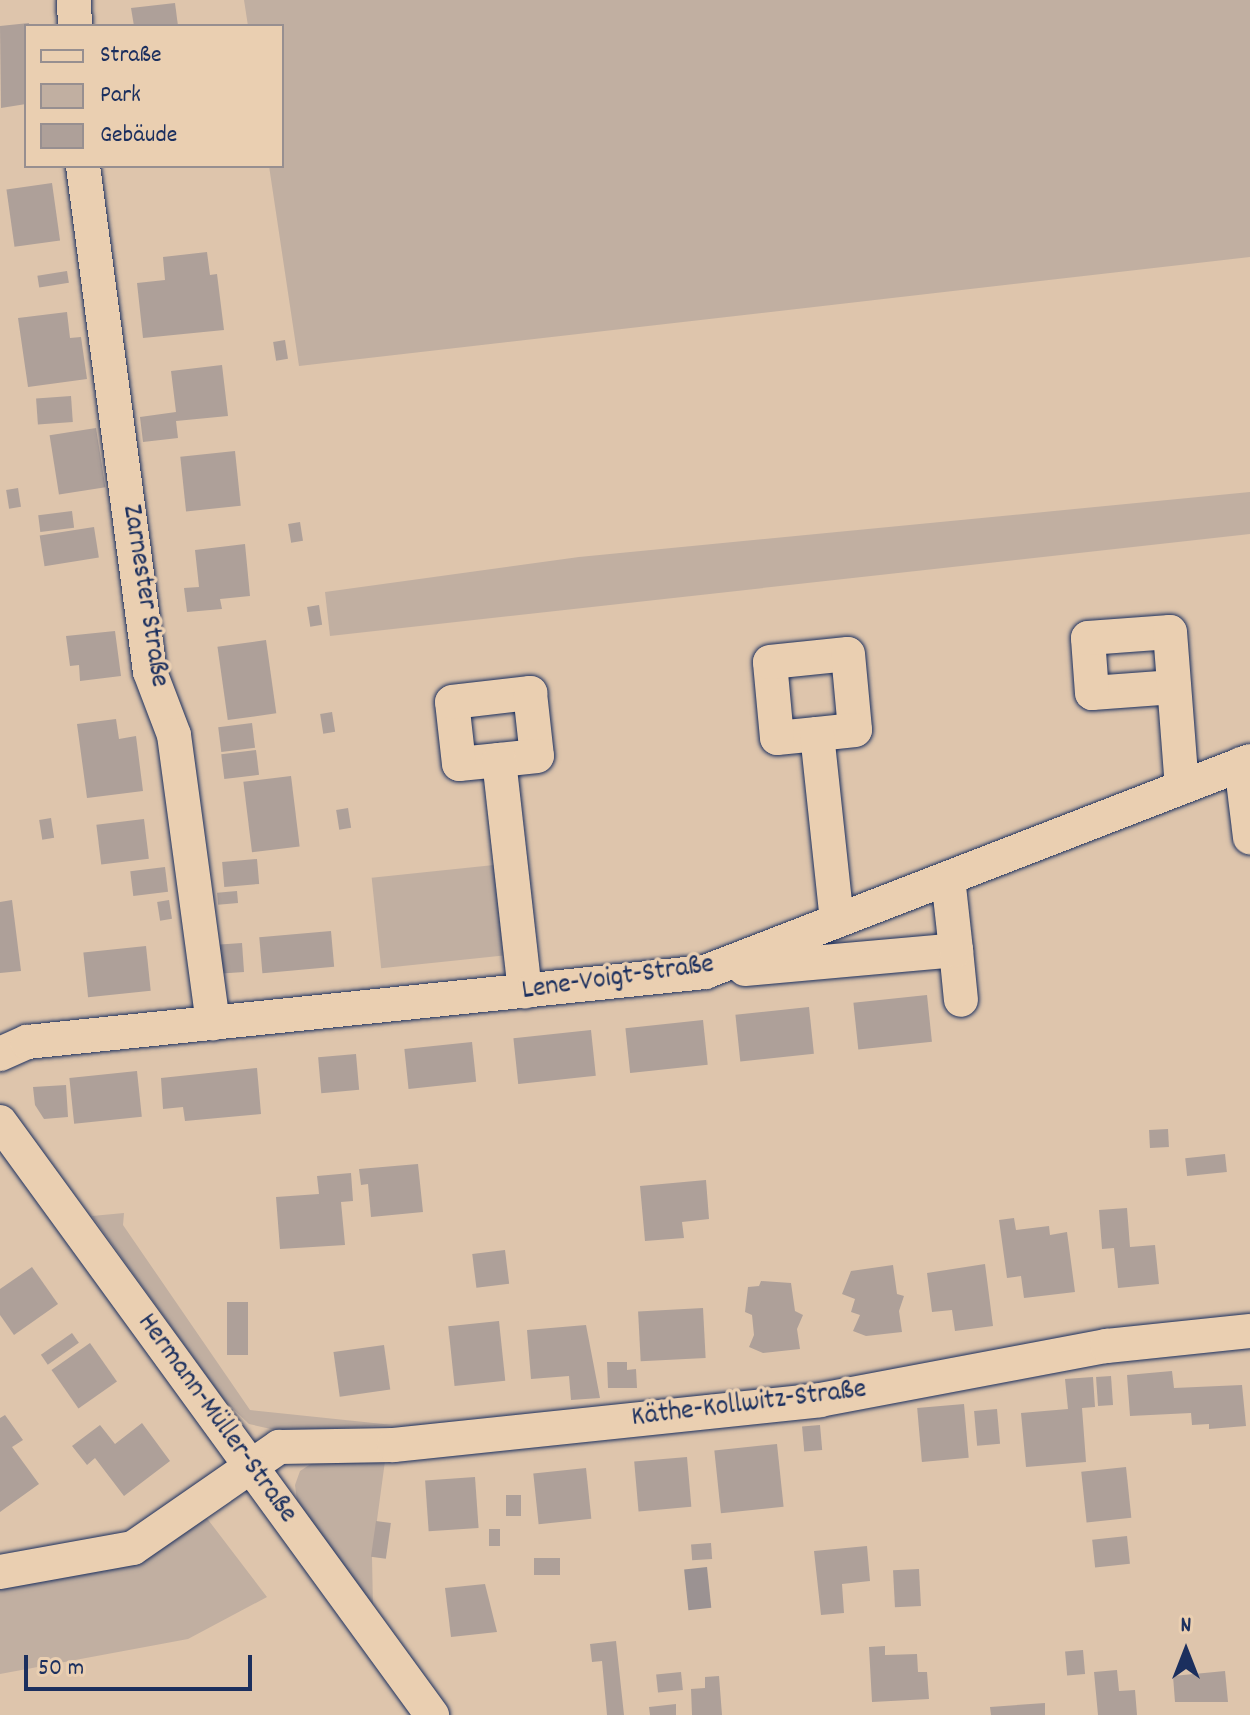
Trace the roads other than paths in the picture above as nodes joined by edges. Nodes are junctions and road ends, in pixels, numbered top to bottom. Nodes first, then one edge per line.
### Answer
1 (74, 0) edge
2 (75, 24) edge
3 (83, 168) edge
4 (1174, 687) dead end
5 (817, 734) dead end
6 (499, 760) dead end
7 (1245, 763) edge
8 (1182, 787) junction
9 (1250, 837) edge
10 (948, 878) junction
11 (837, 921) junction
12 (956, 950) junction
13 (705, 972) junction
14 (525, 992) junction
15 (961, 1000) dead end
16 (213, 1023) junction
17 (0, 1054) edge
18 (0, 1122) edge
19 (1250, 1331) edge
20 (249, 1463) junction
21 (0, 1572) edge
22 (432, 1715) edge

1 - 2 street
3 - 16 street, Zarnester Straße
4 - 8 street
5 - 11 street
6 - 14 street
7 - 8 street, Lene-Voigt-Straße
7 - 9 street
8 - 10 street, Lene-Voigt-Straße
10 - 11 street, Lene-Voigt-Straße
10 - 12 street
11 - 13 street, Lene-Voigt-Straße
12 - 13 street
12 - 15 street
13 - 14 street, Lene-Voigt-Straße
14 - 16 street, Lene-Voigt-Straße
16 - 17 street, Lene-Voigt-Straße
18 - 20 street, Hermann-Müller-Straße
19 - 20 street, Käthe-Kollwitz-Straße
20 - 21 street, Käthe-Kollwitz-Straße
20 - 22 street, Hermann-Müller-Straße

